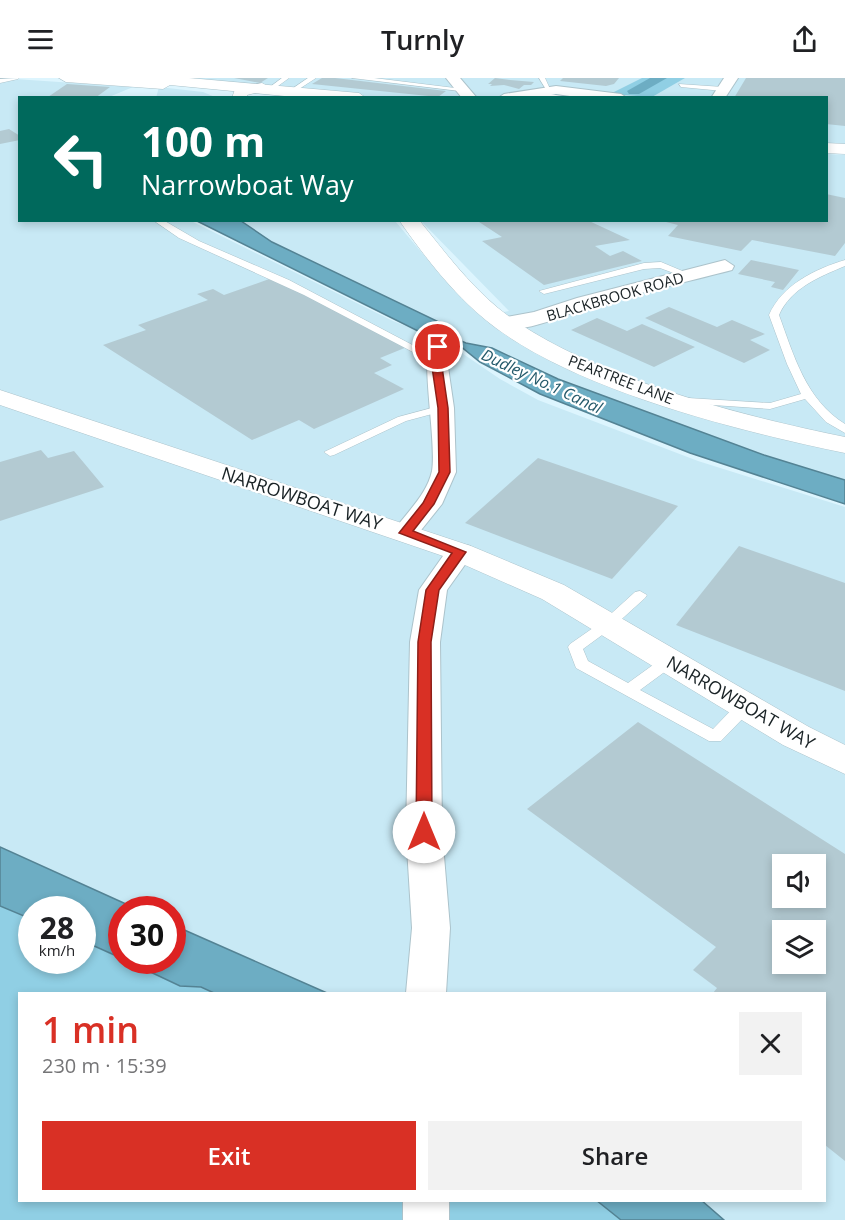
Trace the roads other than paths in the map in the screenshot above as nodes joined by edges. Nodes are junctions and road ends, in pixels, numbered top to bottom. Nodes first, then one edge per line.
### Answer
1 (16, 78) edge
2 (66, 78) edge
3 (313, 78) edge
4 (355, 78) edge
5 (137, 80) edge
6 (0, 81) edge
7 (163, 82) junction
8 (416, 84) edge
9 (546, 84) edge
10 (681, 85) dead end
11 (277, 88) edge
12 (462, 88) edge
13 (725, 89) edge
14 (528, 93) junction
15 (235, 96) edge
16 (244, 96) edge
17 (343, 96) edge
18 (514, 96) edge
19 (548, 96) edge
20 (610, 96) edge
21 (828, 148) edge
22 (845, 149) edge
23 (160, 222) edge
24 (410, 222) edge
25 (845, 263) edge
26 (725, 266) dead end
27 (687, 275) junction
28 (544, 291) dead end
29 (503, 323) junction
30 (437, 353) joint
31 (806, 396) junction
32 (0, 397) edge
33 (676, 400) junction
34 (443, 408) junction
35 (845, 429) edge
36 (845, 445) edge
37 (330, 452) dead end
38 (405, 533) junction
39 (459, 552) junction
40 (640, 595) dead end
41 (608, 624) junction
42 (669, 661) junction
43 (629, 690) junction
44 (745, 706) junction
45 (845, 761) edge
46 (426, 992) edge
47 (426, 1202) edge
48 (426, 1220) edge

1 - 6 lane
2 - 5 main road
3 - 11 lane
4 - 8 lane
5 - 7 main road
7 - 11 main road
7 - 15 main road
8 - 12 lane
9 - 14 street
9 - 20 street
10 - 13 lane
11 - 16 main road
11 - 17 main road
14 - 18 street
14 - 19 lane
21 - 22 main road
23 - 30 lane
24 - 29 main road, PEARTREE LANE
25 - 31 lane
26 - 27 street, BLACKBROOK ROAD
27 - 28 lane
27 - 29 street, BLACKBROOK ROAD
29 - 33 main road, PEARTREE LANE
30 - 34 street
31 - 33 lane
31 - 35 lane
32 - 38 main road, NARROWBOAT WAY
33 - 36 main road, PEARTREE LANE
34 - 37 lane
34 - 38 street
38 - 39 main road, NARROWBOAT WAY
39 - 41 main road, NARROWBOAT WAY
39 - 46 street
40 - 41 lane
41 - 42 main road, NARROWBOAT WAY
41 - 43 lane
42 - 43 lane
42 - 44 main road, NARROWBOAT WAY
43 - 44 lane
44 - 45 main road, NARROWBOAT WAY
47 - 48 street

